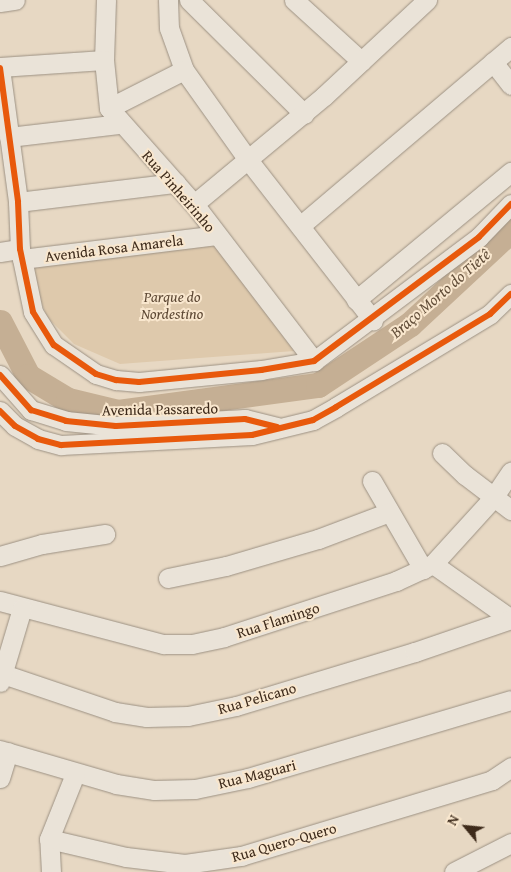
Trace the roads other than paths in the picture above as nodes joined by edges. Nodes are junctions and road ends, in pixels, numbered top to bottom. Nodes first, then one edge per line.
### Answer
1 (16, 0) edge
2 (106, 0) edge
3 (168, 0) edge
4 (189, 0) edge
5 (294, 0) edge
6 (427, 0) edge
7 (0, 2) edge
8 (511, 47) edge
9 (104, 60) junction
10 (361, 61) junction
11 (493, 62) junction
12 (0, 68) edge
13 (184, 70) junction
14 (511, 85) edge
15 (109, 108) junction
16 (304, 114) junction
17 (120, 124) junction
18 (9, 137) junction
19 (249, 161) junction
20 (511, 172) edge
21 (176, 183) junction
22 (18, 202) junction
23 (194, 204) junction
24 (511, 204) edge
25 (300, 226) junction
26 (217, 235) junction
27 (0, 252) edge
28 (21, 254) junction
29 (511, 294) edge
30 (356, 300) junction
31 (373, 320) junction
32 (314, 361) junction
33 (0, 375) edge
34 (0, 411) edge
35 (276, 427) junction
36 (442, 454) dead end
37 (511, 471) edge
38 (372, 481) dead end
39 (493, 498) junction
40 (511, 510) edge
41 (389, 512) junction
42 (105, 534) dead end
43 (0, 556) edge
44 (428, 566) junction
45 (168, 578) dead end
46 (0, 601) edge
47 (22, 608) junction
48 (511, 619) edge
49 (1, 676) edge
50 (511, 700) edge
51 (4, 751) edge
52 (511, 767) edge
53 (75, 774) junction
54 (0, 778) edge
55 (49, 839) junction
56 (511, 843) edge
57 (51, 872) edge
58 (454, 872) edge

1 - 7 street
2 - 9 street, Rua Pinheirinho
3 - 13 street
4 - 16 street
5 - 10 street
6 - 10 street
8 - 11 street
9 - 12 street
9 - 15 street, Rua Pinheirinho
10 - 16 street
11 - 14 street
11 - 25 street
12 - 18 street
13 - 15 street
13 - 19 street
15 - 17 street, Rua Pinheirinho
16 - 19 street
17 - 18 street
17 - 21 street, Rua Pinheirinho
18 - 22 street
19 - 23 street
19 - 25 street
20 - 30 street
21 - 22 street
21 - 23 street, Rua Pinheirinho
22 - 28 street
23 - 26 street, Rua Pinheirinho
24 - 31 street
25 - 30 street
26 - 28 street, Avenida Rosa Amarela
26 - 32 street, Rua Pinheirinho
27 - 28 street, Avenida Rosa Amarela
28 - 32 street
29 - 35 street, Avenida Passaredo
30 - 31 street
31 - 32 street
33 - 35 street, Avenida Passaredo
34 - 35 street, Avenida Passaredo
36 - 39 street
37 - 39 street, Rua Flamingo
38 - 41 street
39 - 40 street
39 - 44 street, Rua Flamingo
41 - 44 street
41 - 45 street
42 - 43 street
44 - 47 street, Rua Flamingo
44 - 48 street
46 - 47 street, Rua Flamingo
47 - 49 street
48 - 49 street, Rua Pelicano
50 - 53 street, Rua Maguari
51 - 53 street, Rua Maguari
51 - 54 street
52 - 55 street, Rua Quero-Quero
53 - 55 street
55 - 57 street
56 - 58 street

